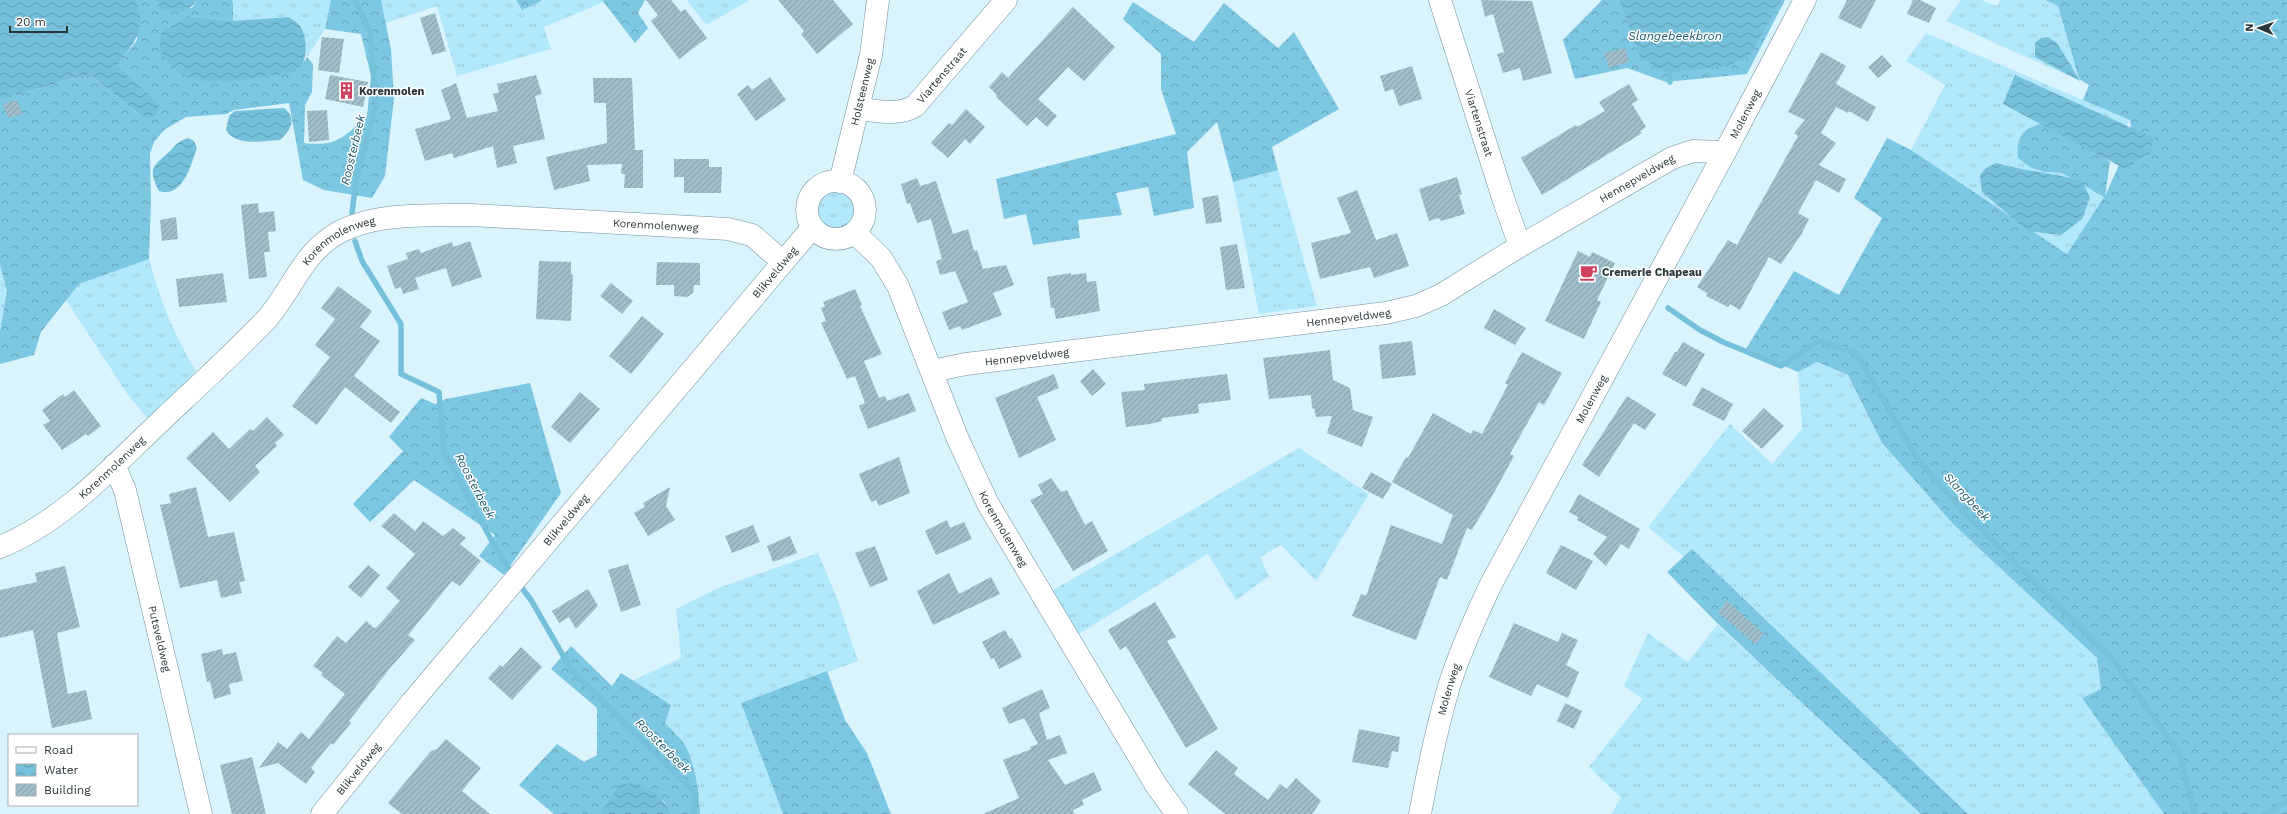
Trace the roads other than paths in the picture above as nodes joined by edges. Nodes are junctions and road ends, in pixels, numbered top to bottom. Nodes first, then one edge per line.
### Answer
1 (878, 0) edge
2 (1006, 0) edge
3 (1440, 0) edge
4 (1805, 0) edge
5 (859, 109) junction
6 (1725, 152) junction
7 (840, 182) junction
8 (812, 228) junction
9 (855, 232) junction
10 (1520, 246) junction
11 (782, 262) junction
12 (932, 372) junction
13 (114, 465) junction
14 (0, 547) edge
15 (201, 814) edge
16 (322, 814) edge
17 (1177, 814) edge
18 (1420, 814) edge

1 - 5 street, Holsteenweg
2 - 5 street, Viartenstraat
3 - 10 street, Viartenstraat
4 - 6 street, Molenweg
5 - 7 street, Holsteenweg
6 - 10 street, Hennepveldweg
6 - 18 street, Molenweg
7 - 8 street
7 - 9 street
8 - 9 street
8 - 11 street, Blikveldweg
9 - 12 street, Korenmolenweg
10 - 12 street, Hennepveldweg
11 - 13 street, Korenmolenweg
11 - 16 street, Blikveldweg
12 - 17 street, Korenmolenweg
13 - 14 street, Korenmolenweg
13 - 15 street, Putsveldweg

